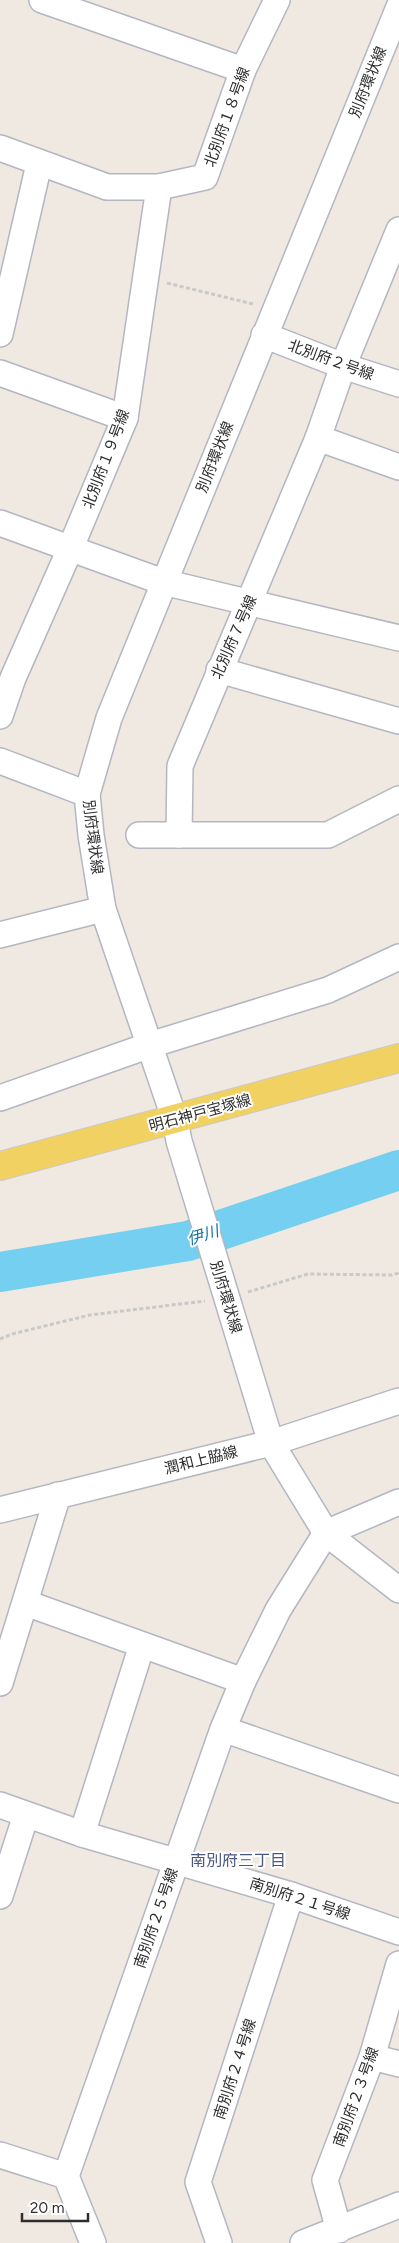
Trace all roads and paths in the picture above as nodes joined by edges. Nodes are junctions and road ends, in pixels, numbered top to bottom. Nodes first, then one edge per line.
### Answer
1 (42, 0) edge
2 (277, 0) edge
3 (399, 7) edge
4 (242, 70) junction
5 (0, 148) edge
6 (39, 164) junction
7 (159, 187) junction
8 (399, 230) edge
9 (394, 257) edge
10 (144, 278) junction
11 (275, 310) junction
12 (0, 334) edge
13 (264, 334) junction
14 (343, 366) junction
15 (0, 373) edge
16 (399, 384) edge
17 (125, 418) junction
18 (318, 438) junction
19 (399, 467) edge
20 (0, 523) edge
21 (72, 547) junction
22 (163, 582) junction
23 (250, 601) junction
24 (399, 638) edge
25 (219, 670) junction
26 (7, 676) edge
27 (0, 716) edge
28 (399, 721) edge
29 (0, 761) edge
30 (87, 794) junction
31 (399, 799) edge
32 (139, 835) dead end
33 (179, 835) junction
34 (103, 909) junction
35 (0, 935) edge
36 (399, 957) edge
37 (150, 1045) junction
38 (399, 1058) edge
39 (0, 1098) edge
40 (177, 1130) junction
41 (0, 1166) edge
42 (399, 1273) edge
43 (226, 1298) junction
44 (0, 1339) edge
45 (399, 1401) edge
46 (271, 1443) junction
47 (58, 1495) junction
48 (399, 1502) edge
49 (0, 1510) edge
50 (326, 1532) junction
51 (399, 1590) edge
52 (26, 1603) junction
53 (142, 1645) junction
54 (243, 1681) junction
55 (0, 1683) edge
56 (223, 1729) junction
57 (399, 1790) edge
58 (0, 1805) edge
59 (26, 1816) junction
60 (82, 1834) junction
61 (175, 1862) junction
62 (291, 1895) junction
63 (0, 1896) edge
64 (399, 1932) edge
65 (399, 1964) edge
66 (372, 2057) junction
67 (399, 2064) edge
68 (0, 2154) edge
69 (66, 2176) junction
70 (399, 2205) edge
71 (339, 2230) junction
72 (93, 2243) edge
73 (219, 2243) edge
74 (303, 2243) edge

1 - 4 street
2 - 4 street, 北別府１８号線
3 - 11 street, 別府環状線
4 - 7 street, 北別府１８号線
5 - 6 street, 北別府１８号線
6 - 7 street, 北別府１８号線
6 - 12 street
7 - 10 street, 北別府１９号線
8 - 9 street, 北別府７号線
9 - 14 street, 北別府７号線
10 - 11 path
10 - 17 street, 北別府１９号線
11 - 13 street, 別府環状線
13 - 14 street, 北別府２号線
13 - 22 street, 別府環状線
14 - 16 street, 北別府２号線
14 - 18 street, 北別府７号線
15 - 17 street
17 - 21 street, 北別府１９号線
18 - 19 street
18 - 23 street, 北別府７号線
20 - 21 street
21 - 22 street
21 - 26 street, 北別府１９号線
22 - 23 street
22 - 30 street, 別府環状線
23 - 24 street
23 - 25 street, 北別府７号線
25 - 28 street
25 - 33 street, 北別府７号線
26 - 27 street, 北別府１９号線
29 - 30 street
30 - 34 street, 別府環状線
31 - 33 street
32 - 33 street
34 - 35 street
34 - 37 street, 別府環状線
36 - 37 street
37 - 39 street
37 - 40 street, 別府環状線
38 - 40 main road, 明石神戸宝塚線
40 - 41 main road, 明石神戸宝塚線
40 - 43 street, 別府環状線
42 - 43 path
43 - 44 path
43 - 46 street, 別府環状線
45 - 46 street, 潤和上脇線
46 - 47 street, 潤和上脇線
46 - 50 street, 別府環状線
47 - 49 street, 潤和上脇線
47 - 52 street
48 - 50 street
50 - 51 street, 別府環状線
50 - 54 street, 南別府２５号線
52 - 53 street
52 - 55 street
53 - 54 street
53 - 60 street
54 - 56 street, 南別府２５号線
56 - 57 street
56 - 61 street, 南別府２５号線
58 - 59 street, 南別府２１号線
59 - 60 street, 南別府２１号線
59 - 63 street
60 - 61 street, 南別府２１号線
61 - 62 street, 南別府２１号線
61 - 69 street, 南別府２５号線
62 - 64 street, 南別府２１号線
62 - 73 street, 南別府２４号線
65 - 66 street, 南別府２３号線
66 - 67 street
66 - 71 street, 南別府２３号線
68 - 69 street
69 - 72 street
70 - 71 street
71 - 74 street

